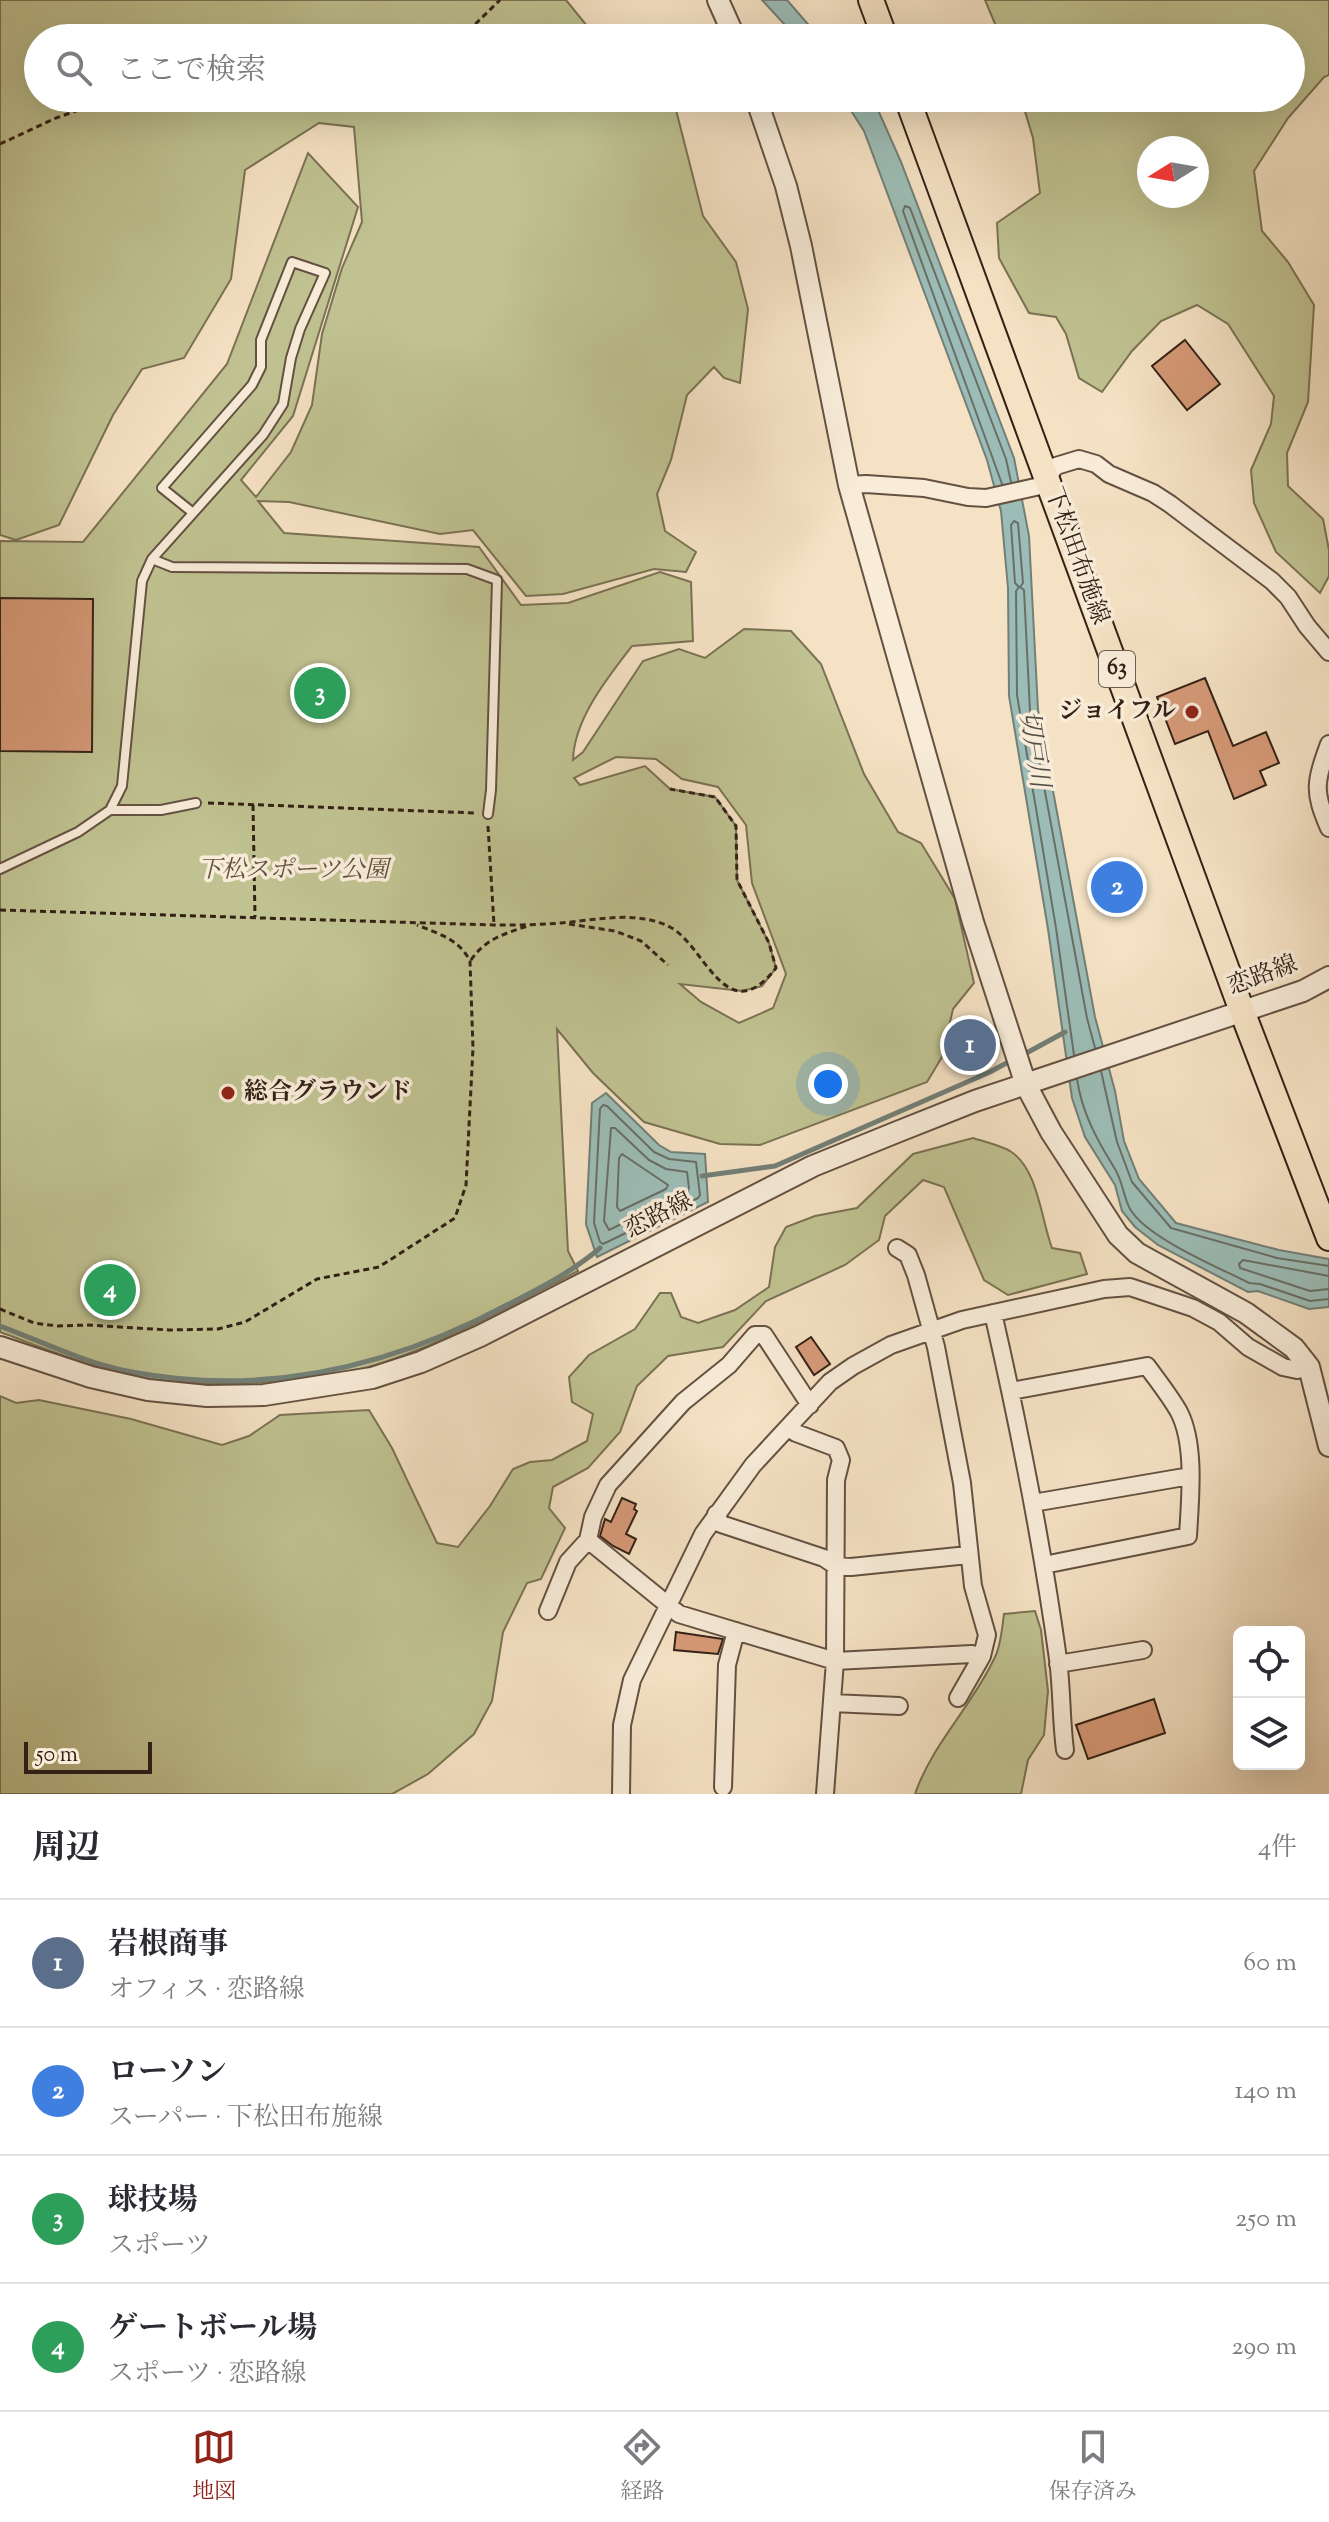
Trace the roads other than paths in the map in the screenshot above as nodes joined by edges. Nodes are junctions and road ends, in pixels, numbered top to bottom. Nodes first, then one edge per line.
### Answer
1 (718, 0) edge
2 (871, 0) edge
3 (729, 24) edge
4 (880, 24) edge
5 (761, 112) edge
6 (912, 112) edge
7 (1037, 484) junction
8 (849, 485) junction
9 (192, 512) junction
10 (152, 559) junction
11 (1329, 652) edge
12 (1329, 744) edge
13 (196, 803) road end
14 (110, 810) junction
15 (488, 814) road end
16 (1329, 828) edge
17 (0, 869) edge
18 (1329, 977) edge
19 (1242, 1011) junction
20 (1026, 1085) junction
21 (1329, 1238) edge
22 (897, 1248) dead end
23 (993, 1313) junction
24 (930, 1331) junction
25 (0, 1347) edge
26 (1309, 1367) junction
27 (1011, 1391) junction
28 (810, 1405) junction
29 (789, 1428) junction
30 (1329, 1446) edge
31 (1190, 1476) junction
32 (1033, 1503) junction
33 (716, 1514) junction
34 (588, 1540) junction
35 (968, 1555) junction
36 (1044, 1565) junction
37 (836, 1566) junction
38 (668, 1608) junction
39 (548, 1611) dead end
40 (736, 1631) junction
41 (1143, 1650) dead end
42 (982, 1656) junction
43 (835, 1661) junction
44 (1058, 1664) junction
45 (958, 1698) dead end
46 (832, 1703) junction
47 (899, 1706) dead end
48 (1065, 1750) dead end
49 (723, 1787) dead end
50 (621, 1794) edge
51 (825, 1794) edge

1 - 3 street
2 - 4 main road
5 - 8 street
6 - 7 main road, 下松田布施線 / 63
7 - 8 street
7 - 11 street
7 - 19 main road, 下松田布施線 / 63
8 - 20 street
9 - 9 lane
9 - 10 lane
10 - 14 lane
10 - 15 lane
12 - 16 street
13 - 14 lane
14 - 17 lane
18 - 19 street, 恋路線
19 - 20 street, 恋路線
19 - 21 main road, 下松田布施線 / 63
20 - 25 street, 恋路線
20 - 26 street
22 - 24 street
23 - 24 street
23 - 26 street
23 - 27 street
24 - 28 street
24 - 35 street
26 - 30 street
27 - 31 street
27 - 32 street
28 - 29 street
28 - 34 street
29 - 33 street
29 - 37 street
31 - 32 street
31 - 36 street
32 - 36 street
33 - 37 street
33 - 38 street
34 - 38 street
34 - 39 street
35 - 37 street
35 - 42 street
36 - 44 street
37 - 43 street
38 - 40 street
38 - 50 street
40 - 43 street
40 - 49 street
41 - 44 street
42 - 43 street
42 - 45 street
43 - 46 street
44 - 48 street
46 - 47 street
46 - 51 street

